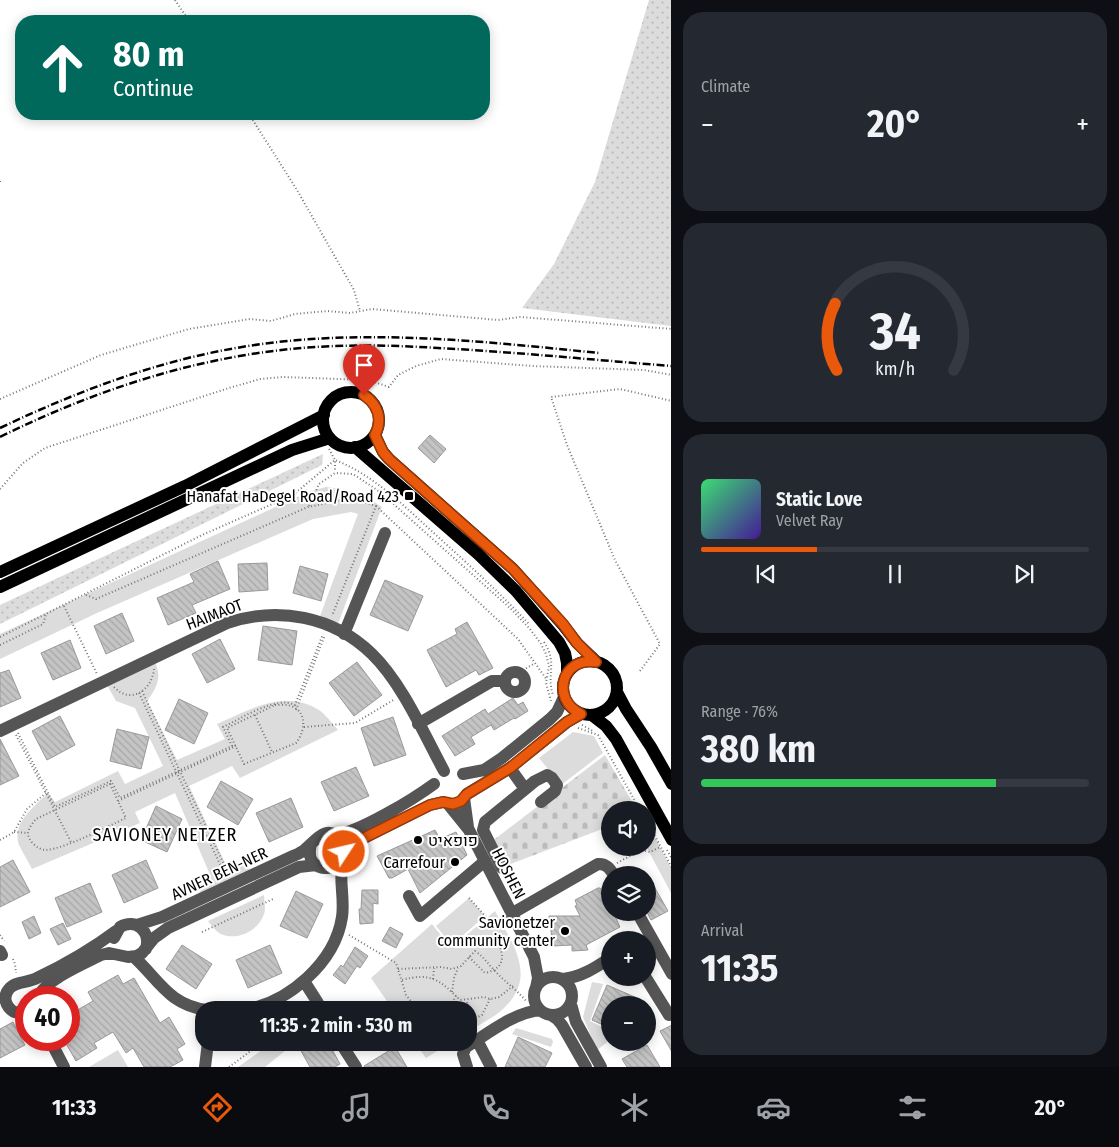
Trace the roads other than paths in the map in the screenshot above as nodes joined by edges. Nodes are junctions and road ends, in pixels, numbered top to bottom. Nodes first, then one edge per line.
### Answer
1 (324, 415) junction
2 (375, 435) junction
3 (330, 438) junction
4 (354, 447) junction
5 (386, 533) dead end
6 (0, 572) edge
7 (0, 587) edge
8 (344, 634) junction
9 (596, 662) junction
10 (567, 674) junction
11 (504, 681) junction
12 (617, 692) junction
13 (561, 705) junction
14 (579, 718) junction
15 (418, 724) junction
16 (8, 727) edge
17 (510, 768) junction
18 (444, 771) junction
19 (463, 774) junction
20 (671, 782) edge
21 (434, 784) junction
22 (526, 789) junction
23 (465, 796) junction
24 (541, 802) dead end
25 (446, 803) junction
26 (469, 830) junction
27 (334, 835) junction
28 (671, 838) edge
29 (311, 844) junction
30 (344, 855) junction
31 (485, 861) junction
32 (316, 865) junction
33 (502, 868) dead end
34 (601, 872) edge
35 (409, 896) dead end
36 (509, 919) junction
37 (137, 924) junction
38 (116, 931) junction
39 (146, 948) junction
40 (656, 953) edge
41 (128, 956) junction
42 (534, 957) junction
43 (601, 964) edge
44 (590, 971) junction
45 (671, 973) edge
46 (560, 978) junction
47 (304, 981) junction
48 (21, 983) junction
49 (30, 986) edge
50 (47, 986) edge
51 (651, 986) edge
52 (4, 991) edge
53 (532, 995) junction
54 (272, 1001) edge
55 (317, 1001) edge
56 (572, 1001) junction
57 (195, 1006) edge
58 (15, 1010) edge
59 (546, 1013) junction
60 (669, 1015) dead end
61 (516, 1017) junction
62 (477, 1040) joint
63 (56, 1051) edge
64 (207, 1051) edge
65 (346, 1051) edge
66 (464, 1051) edge
67 (64, 1067) edge
68 (205, 1067) edge
69 (356, 1067) edge
70 (467, 1067) edge
71 (491, 1067) edge
72 (586, 1067) edge
73 (600, 1067) edge

1 - 2 main road
1 - 3 main road
1 - 6 main road
2 - 4 main road
2 - 9 main road
3 - 4 main road
3 - 7 main road
4 - 10 main road
5 - 8 street
8 - 15 street, HAIMAOT
8 - 16 street, HAIMAOT
9 - 10 main road
9 - 12 main road
10 - 13 main road
11 - 11 street
11 - 15 street
12 - 14 main road
12 - 20 main road
13 - 14 main road
13 - 19 street
14 - 17 street
14 - 28 main road
15 - 18 street, HAIMAOT
17 - 22 street
17 - 23 street
18 - 19 street
18 - 21 street
19 - 23 street
21 - 25 street
21 - 27 street
22 - 24 street
22 - 33 street
23 - 25 street
23 - 26 street, HOSHEN
25 - 26 street, HOSHEN
25 - 30 street
26 - 31 street, HOSHEN
27 - 29 street
27 - 30 street
29 - 32 street
29 - 37 street, AVNER BEN-NER
30 - 32 street
30 - 47 street
31 - 35 street
31 - 36 street, HOSHEN
32 - 39 street, AVNER BEN-NER
34 - 36 street
36 - 42 street, HOSHEN
37 - 38 street
37 - 39 street
38 - 41 street
38 - 48 street
39 - 41 street
40 - 45 street
41 - 50 street
41 - 57 street
42 - 46 street, HOSHEN
42 - 53 street, HOSHEN
43 - 44 street
44 - 46 street
44 - 56 street
46 - 53 street
46 - 56 street
47 - 54 street
47 - 55 street
48 - 49 street
48 - 52 street
51 - 60 street
52 - 58 street
53 - 59 street
53 - 61 street
56 - 59 street
56 - 73 street
59 - 61 street
59 - 72 street
61 - 62 street
62 - 71 street
63 - 67 street
64 - 68 street
65 - 69 street
66 - 70 street

